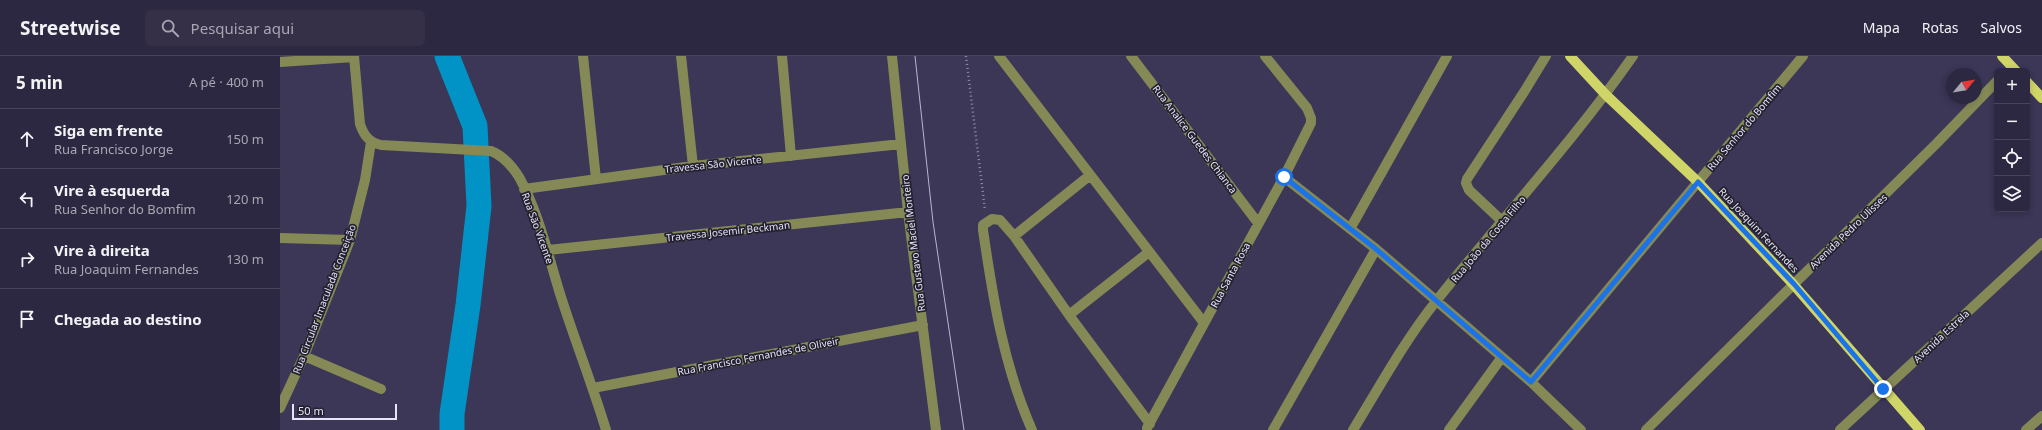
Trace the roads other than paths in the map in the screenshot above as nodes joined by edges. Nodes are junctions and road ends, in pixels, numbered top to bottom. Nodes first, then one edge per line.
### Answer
1 (354, 56) edge
2 (584, 56) edge
3 (681, 56) edge
4 (782, 56) edge
5 (892, 56) edge
6 (999, 56) edge
7 (1131, 56) edge
8 (1265, 56) edge
9 (1447, 56) edge
10 (1546, 56) edge
11 (1570, 56) edge
12 (1632, 56) edge
13 (1803, 56) edge
14 (2002, 56) edge
15 (280, 62) edge
16 (2010, 68) edge
17 (1994, 84) edge
18 (2030, 85) edge
19 (1606, 95) junction
20 (2042, 98) edge
21 (371, 142) junction
22 (901, 144) junction
23 (792, 156) junction
24 (693, 166) junction
25 (1089, 176) junction
26 (1284, 177) junction
27 (596, 179) junction
28 (1698, 182) junction
29 (524, 189) junction
30 (908, 212) junction
31 (1503, 222) junction
32 (1258, 223) junction
33 (1350, 229) junction
34 (1014, 236) junction
35 (280, 238) edge
36 (350, 240) junction
37 (2042, 243) edge
38 (1376, 249) junction
39 (548, 250) junction
40 (1149, 252) junction
41 (1794, 284) junction
42 (1436, 301) junction
43 (1069, 315) junction
44 (1204, 324) junction
45 (923, 325) junction
46 (304, 356) junction
47 (1502, 357) junction
48 (1531, 382) junction
49 (594, 388) junction
50 (381, 389) dead end
51 (1883, 389) junction
52 (281, 402) edge
53 (2042, 416) edge
54 (1148, 427) edge
55 (606, 430) edge
56 (936, 430) edge
57 (1032, 430) edge
58 (1273, 430) edge
59 (1353, 430) edge
60 (1449, 430) edge
61 (1581, 430) edge
62 (1646, 430) edge
63 (1840, 430) edge
64 (1920, 430) edge
65 (2026, 430) edge

1 - 15 street
1 - 21 street
2 - 27 street
3 - 24 street
4 - 23 street
5 - 22 street, Rua Gustavo Maciel Monteiro
6 - 25 street
7 - 32 street, Rua Analice Guedes Chianca
8 - 26 street, Rua Santa Rosa
9 - 33 street
10 - 31 street
11 - 19 main road, Rua Joaquim Fernandes
12 - 19 street, Rua João da Costa Filho
13 - 28 street, Rua Senhor do Bomfim
14 - 16 main road
17 - 41 street, Avenida Pedro Ulisses
18 - 20 main road
19 - 28 main road, Rua Joaquim Fernandes
19 - 31 street, Rua João da Costa Filho
21 - 29 street, Rua São Vicente
21 - 36 street, Rua Circular Imaculada Conceição
22 - 23 street, Travessa São Vicente
22 - 30 street, Rua Gustavo Maciel Monteiro
23 - 24 street, Travessa São Vicente
24 - 27 street, Travessa São Vicente
25 - 34 street
25 - 40 street
26 - 32 street, Rua Santa Rosa
26 - 33 street
27 - 29 street, Travessa São Vicente
28 - 41 main road, Rua Joaquim Fernandes
28 - 48 street, Rua Senhor do Bomfim
29 - 39 street, Rua São Vicente
30 - 39 street, Travessa Josemir Beckman
30 - 45 street, Rua Gustavo Maciel Monteiro
31 - 42 street, Rua João da Costa Filho
32 - 44 street, Rua Santa Rosa
33 - 38 street
34 - 43 street
34 - 57 street
35 - 36 street
36 - 46 street, Rua Circular Imaculada Conceição
37 - 51 street, Avenida Estrela
38 - 42 street
38 - 58 street
39 - 49 street, Rua São Vicente
40 - 43 street
40 - 44 street
41 - 51 main road, Rua Joaquim Fernandes
41 - 62 street, Avenida Pedro Ulisses
42 - 47 street
42 - 59 street, Rua João da Costa Filho
43 - 54 street
44 - 54 street, Rua Santa Rosa
45 - 49 street, Rua Francisco Fernandes de Oliveir
45 - 56 street, Rua Gustavo Maciel Monteiro
46 - 50 street
46 - 52 street, Rua Circular Imaculada Conceição
47 - 48 street
47 - 60 street
48 - 61 street
49 - 55 street, Rua São Vicente
51 - 63 street, Avenida Estrela
51 - 64 main road, Rua Joaquim Fernandes
53 - 65 street

